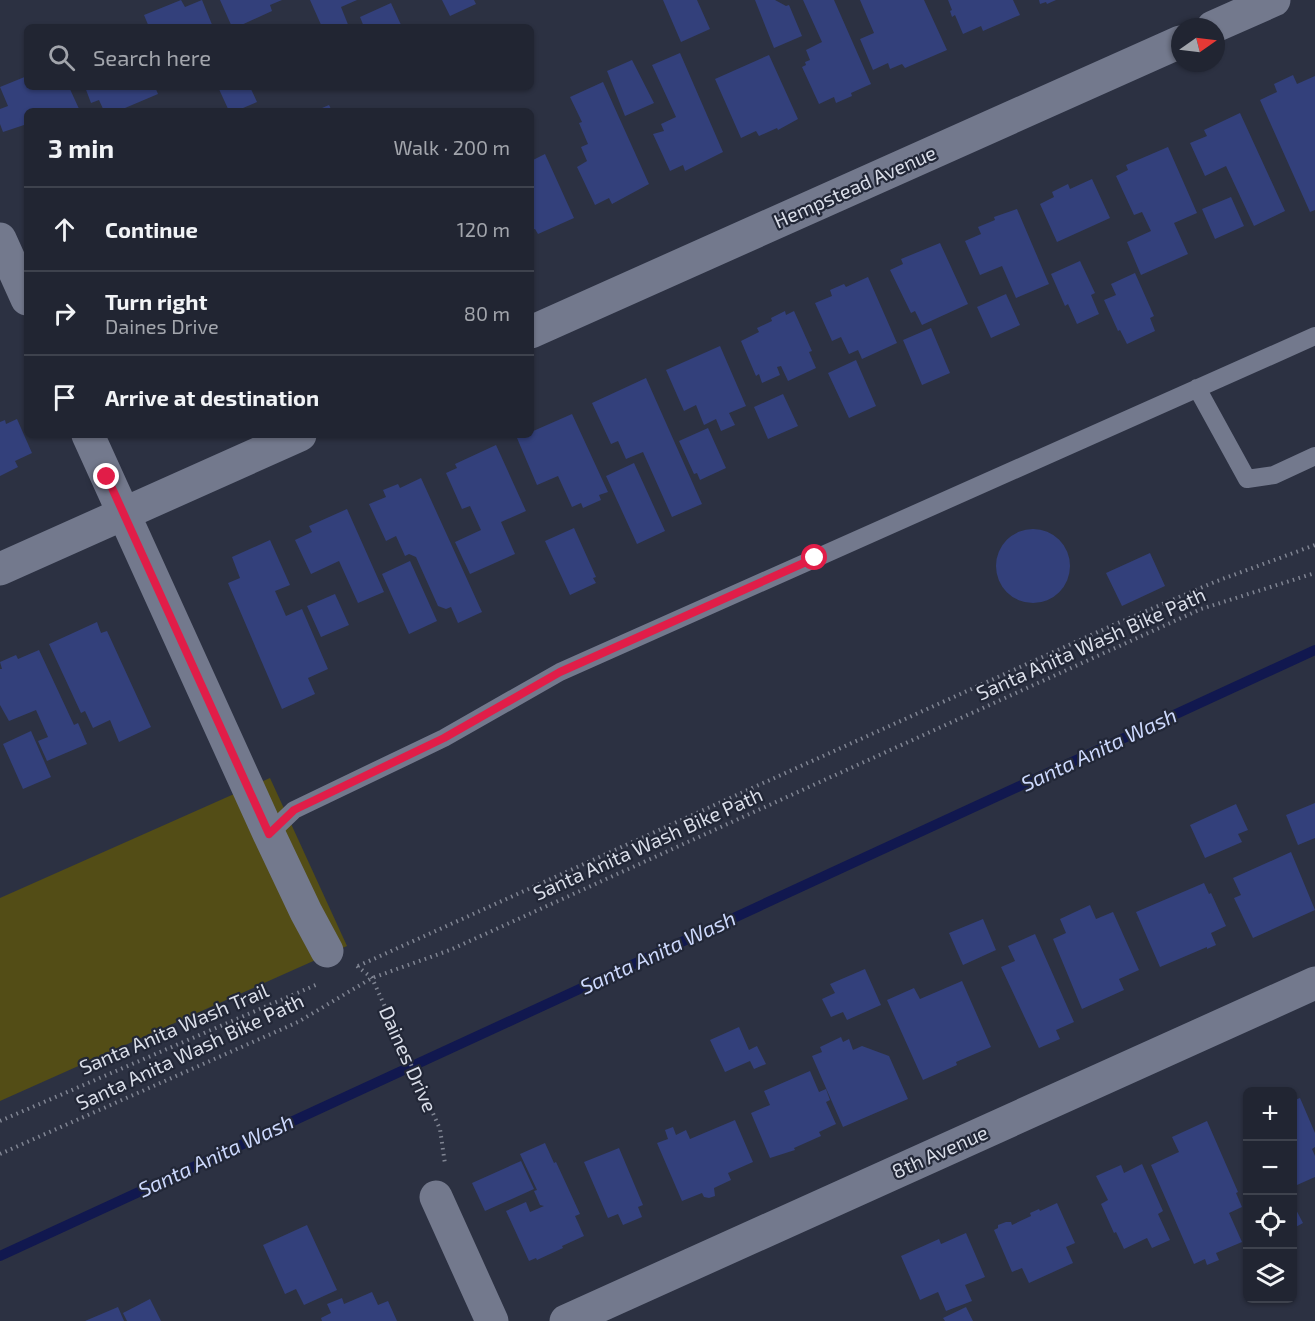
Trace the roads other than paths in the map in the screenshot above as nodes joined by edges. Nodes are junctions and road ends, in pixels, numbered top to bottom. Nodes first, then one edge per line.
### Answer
1 (1274, 0) edge
2 (1225, 22) edge
3 (1171, 46) edge
4 (0, 239) edge
5 (24, 292) edge
6 (534, 331) edge
7 (1315, 336) edge
8 (1197, 388) junction
9 (89, 438) edge
10 (293, 438) edge
11 (1315, 456) edge
12 (124, 514) junction
13 (0, 569) edge
14 (269, 834) junction
15 (326, 966) road end
16 (1315, 983) edge
17 (436, 1197) dead end
18 (492, 1321) edge
19 (566, 1321) edge

1 - 2 street
3 - 6 street, Hempstead Avenue
4 - 5 street
7 - 8 lane
8 - 11 lane
8 - 14 lane
9 - 12 street
10 - 12 street
12 - 13 street
12 - 14 street
14 - 15 street
16 - 19 street, 8th Avenue
17 - 18 street

